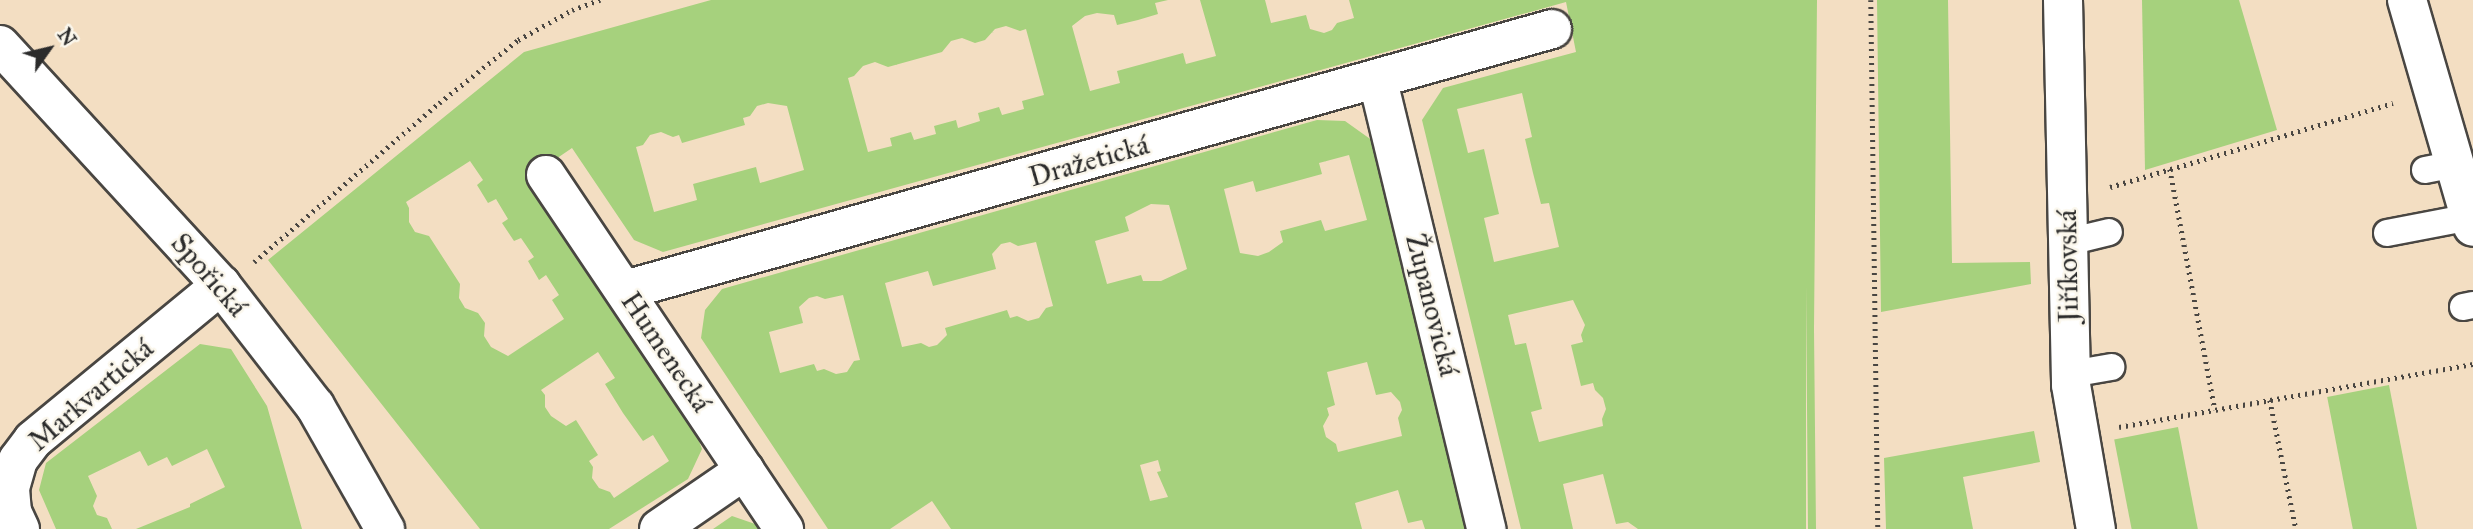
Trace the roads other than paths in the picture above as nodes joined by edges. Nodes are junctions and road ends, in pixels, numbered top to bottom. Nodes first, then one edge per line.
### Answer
1 (2063, 0) edge
2 (2407, 0) edge
3 (1552, 29) dead end
4 (0, 45) edge
5 (1378, 81) junction
6 (546, 175) dead end
7 (2472, 222) edge
8 (2387, 233) dead end
9 (221, 285) junction
10 (625, 290) junction
11 (2111, 367) dead end
12 (2071, 374) junction
13 (745, 470) junction
14 (20, 529) edge
15 (385, 529) edge
16 (659, 529) edge
17 (784, 529) edge
18 (1486, 529) edge
19 (2096, 529) edge

1 - 12 street, Jiříkovská
2 - 7 street
3 - 5 street, Dražetická
4 - 9 street, Spořická
5 - 10 street, Dražetická
5 - 18 street, Županovická
6 - 10 street, Humenecká
7 - 8 lane
9 - 14 street, Markvartická
9 - 15 street, Spořická
10 - 13 street, Humenecká
11 - 12 lane
12 - 19 street, Jiříkovská
13 - 16 street
13 - 17 street, Humenecká

